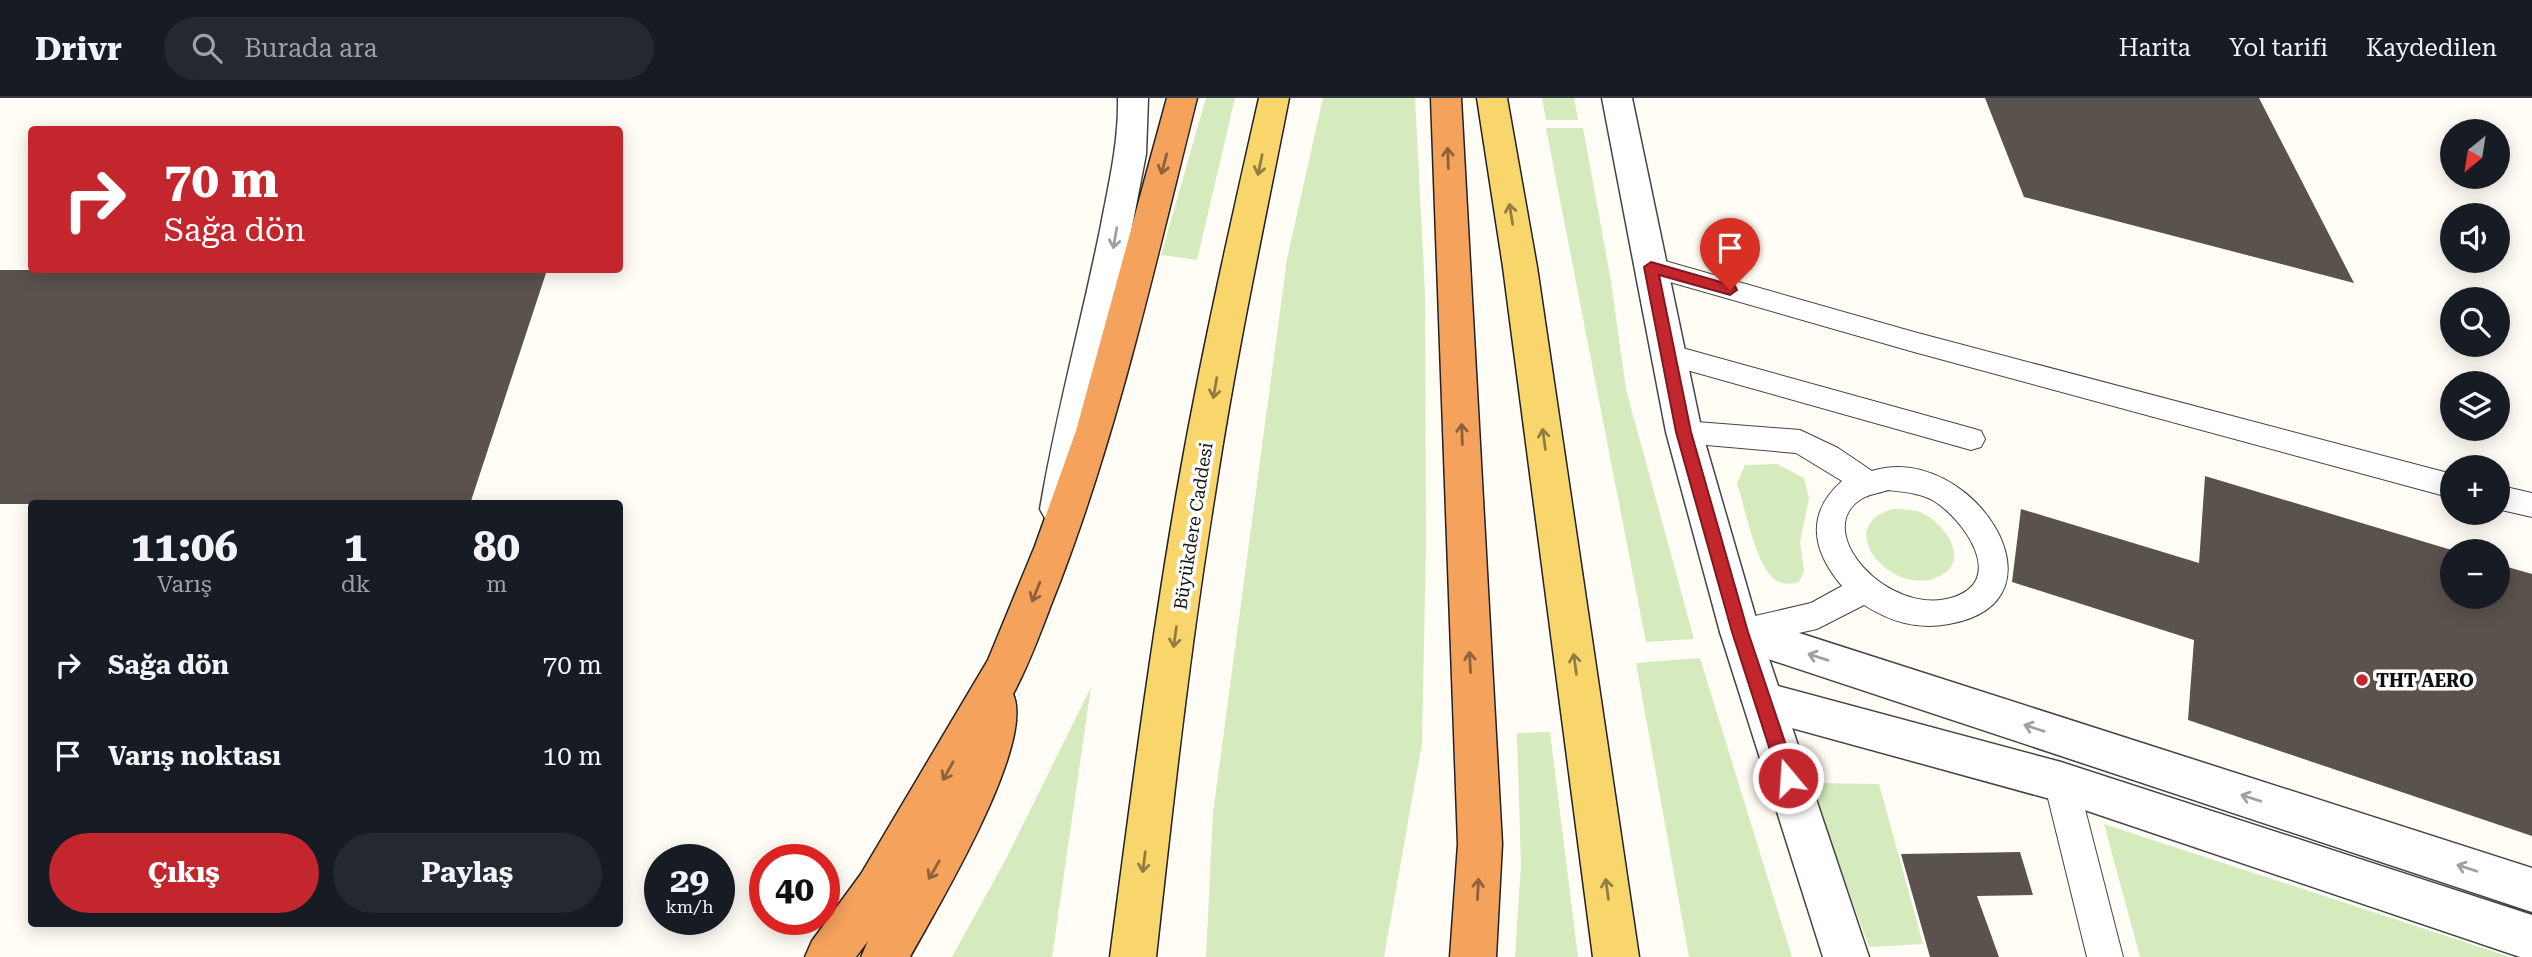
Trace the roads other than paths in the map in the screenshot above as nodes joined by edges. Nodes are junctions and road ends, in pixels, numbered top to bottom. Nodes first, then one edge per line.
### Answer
1 (1133, 98) edge
2 (1182, 98) edge
3 (1274, 98) edge
4 (1446, 98) edge
5 (1492, 98) edge
6 (1617, 98) edge
7 (1651, 267) junction
8 (1668, 355) junction
9 (1684, 432) junction
10 (1971, 439) dead end
11 (1864, 481) junction
12 (2440, 483) edge
13 (2510, 500) edge
14 (2532, 505) edge
15 (1054, 547) junction
16 (1863, 590) junction
17 (1740, 632) junction
18 (1005, 668) junction
19 (1763, 701) junction
20 (2061, 782) junction
21 (2532, 890) edge
22 (2532, 937) edge
23 (828, 957) edge
24 (884, 957) edge
25 (1133, 957) edge
26 (1473, 957) edge
27 (1616, 957) edge
28 (1846, 957) edge
29 (2105, 957) edge

1 -> 15 street
2 -> 15 highway
3 -> 25 main road, Büyükdere Caddesi
26 -> 4 highway
27 -> 5 main road
6 - 7 street
7 - 8 street
7 - 12 lane
8 - 9 street
8 - 10 lane
9 - 11 lane
9 - 17 street
11 - 16 lane
11 - 16 lane
13 - 14 lane
15 -> 18 highway
16 - 17 lane
17 - 19 street
21 -> 17 street
18 -> 23 highway
18 -> 24 highway
19 - 20 street
19 - 28 street
20 - 22 street
20 - 29 lane

